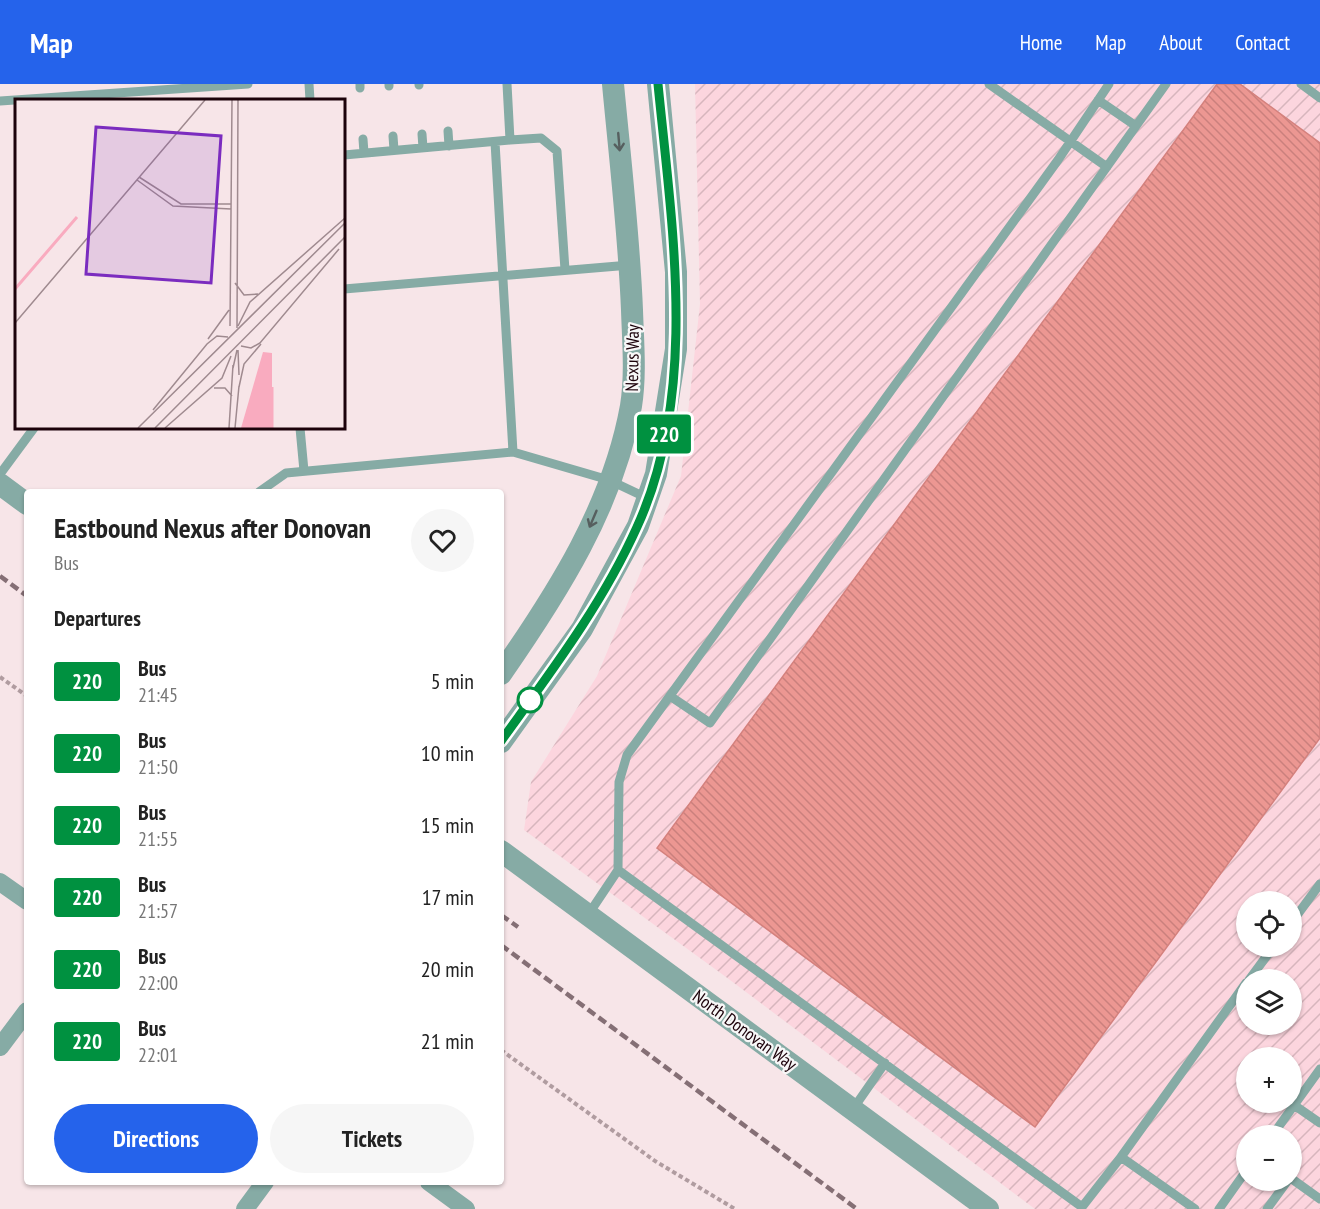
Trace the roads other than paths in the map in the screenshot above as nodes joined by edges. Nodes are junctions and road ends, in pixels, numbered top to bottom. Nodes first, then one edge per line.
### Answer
1 (248, 84) edge
2 (309, 84) edge
3 (507, 84) edge
4 (613, 84) edge
5 (658, 84) edge
6 (989, 84) edge
7 (1109, 84) edge
8 (1167, 84) edge
9 (1301, 84) edge
10 (107, 97) edge
11 (1320, 98) edge
12 (54, 99) edge
13 (310, 99) edge
14 (15, 100) edge
15 (1098, 100) junction
16 (0, 101) edge
17 (1136, 126) junction
18 (448, 131) dead end
19 (422, 134) dead end
20 (393, 136) dead end
21 (363, 139) dead end
22 (510, 140) junction
23 (495, 142) junction
24 (1070, 142) junction
25 (449, 146) junction
26 (423, 148) junction
27 (394, 150) junction
28 (364, 153) junction
29 (345, 155) edge
30 (1107, 167) junction
31 (630, 265) junction
32 (565, 270) junction
33 (504, 275) junction
34 (345, 289) edge
35 (33, 429) edge
36 (300, 429) edge
37 (513, 452) junction
38 (304, 471) junction
39 (0, 474) edge
40 (609, 480) junction
41 (0, 484) edge
42 (264, 489) edge
43 (648, 498) junction
44 (24, 502) edge
45 (504, 670) edge
46 (670, 696) junction
47 (504, 738) edge
48 (504, 853) edge
49 (618, 870) junction
50 (0, 882) edge
51 (1320, 884) edge
52 (24, 899) edge
53 (1302, 908) edge
54 (588, 915) junction
55 (1236, 997) edge
56 (24, 1015) edge
57 (0, 1047) edge
58 (885, 1063) junction
59 (1320, 1069) edge
60 (1302, 1094) edge
61 (853, 1109) junction
62 (1302, 1111) edge
63 (1320, 1123) edge
64 (1121, 1157) junction
65 (263, 1185) edge
66 (433, 1185) edge
67 (1236, 1185) edge
68 (1302, 1188) edge
69 (1281, 1191) edge
70 (1320, 1199) edge
71 (245, 1209) edge
72 (466, 1209) edge
73 (988, 1209) edge
74 (1195, 1209) edge
75 (1219, 1209) edge
76 (1267, 1209) edge

1 - 10 lane
2 - 13 lane
3 - 22 lane
4 -> 31 street, Nexus Way
5 - 43 street
6 - 24 lane
7 - 15 lane
8 - 17 lane
9 - 11 lane
10 - 12 lane
14 - 16 lane
15 - 17 lane
15 - 24 lane
17 - 30 lane
18 - 25 lane
19 - 26 lane
20 - 27 lane
21 - 28 lane
22 - 23 lane
22 - 32 lane
23 - 25 lane
23 - 33 lane
24 - 30 lane
24 - 46 lane
25 - 26 lane
26 - 27 lane
27 - 28 lane
28 - 29 lane
30 - 46 lane
31 - 32 lane
31 - 40 street, Nexus Way
32 - 33 lane
33 - 34 lane
33 - 37 lane
35 - 39 lane
36 - 38 lane
37 - 38 lane
37 - 40 lane
38 - 42 lane
40 - 43 lane
40 -> 45 street, Nexus Way
41 - 44 street
43 - 47 street
46 - 49 lane
48 - 54 street, North Donovan Way
49 - 54 lane
49 - 58 lane
50 - 52 street
51 - 53 lane
54 - 61 street, North Donovan Way
55 - 64 lane
56 - 57 street
58 - 61 lane
58 - 64 lane
59 - 60 lane
61 - 73 street, North Donovan Way
62 - 63 lane
64 - 74 lane
65 - 71 street
66 - 72 street
67 - 75 lane
68 - 70 lane
69 - 76 lane

